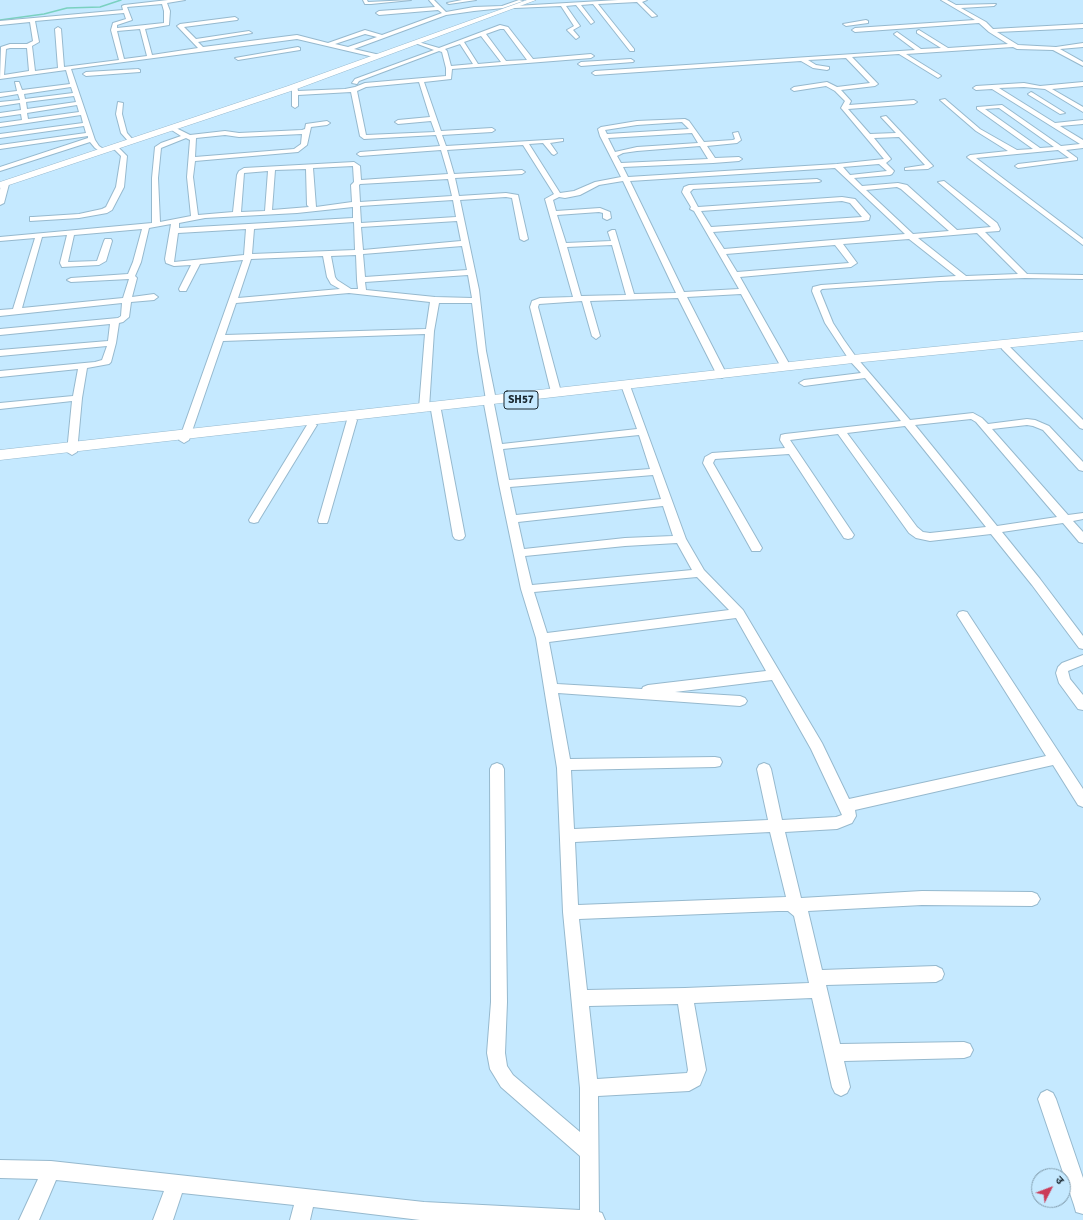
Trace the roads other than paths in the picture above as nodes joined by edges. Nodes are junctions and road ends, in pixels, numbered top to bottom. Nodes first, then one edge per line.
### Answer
1 (183, 0) edge
2 (364, 0) edge
3 (409, 0) edge
4 (474, 0) edge
5 (495, 0) edge
6 (524, 0) edge
7 (533, 0) edge
8 (574, 0) edge
9 (638, 0) edge
10 (645, 0) edge
11 (943, 0) edge
12 (395, 1) edge
13 (432, 1) edge
14 (164, 2) junction
15 (371, 3) junction
16 (449, 3) dead end
17 (595, 3) junction
18 (578, 4) junction
19 (562, 5) junction
20 (994, 5) dead end
21 (515, 7) junction
22 (955, 7) junction
23 (375, 8) junction
24 (440, 8) junction
25 (505, 9) junction
26 (125, 11) junction
27 (379, 13) junction
28 (445, 14) junction
29 (961, 15) dead end
30 (969, 15) junction
31 (654, 16) dead end
32 (32, 20) junction
33 (385, 20) dead end
34 (884, 21) dead end
35 (980, 21) junction
36 (591, 22) dead end
37 (869, 22) dead end
38 (0, 23) edge
39 (240, 24) dead end
40 (846, 24) dead end
41 (1083, 26) edge
42 (142, 27) junction
43 (893, 27) junction
44 (58, 29) dead end
45 (114, 30) junction
46 (855, 30) dead end
47 (937, 30) dead end
48 (992, 31) junction
49 (912, 32) dead end
50 (919, 32) junction
51 (249, 33) junction
52 (482, 33) junction
53 (904, 33) dead end
54 (189, 36) junction
55 (384, 37) junction
56 (576, 37) dead end
57 (194, 41) junction
58 (460, 41) junction
59 (258, 42) junction
60 (417, 42) junction
61 (330, 44) junction
62 (29, 45) junction
63 (1013, 45) junction
64 (1083, 45) edge
65 (202, 49) junction
66 (298, 49) dead end
67 (348, 49) junction
68 (441, 49) junction
69 (946, 49) junction
70 (1056, 49) junction
71 (588, 50) dead end
72 (632, 50) dead end
73 (1083, 50) edge
74 (920, 51) junction
75 (562, 52) dead end
76 (899, 52) junction
77 (1063, 52) junction
78 (273, 53) junction
79 (536, 54) dead end
80 (526, 55) junction
81 (378, 56) junction
82 (592, 56) dead end
83 (847, 56) junction
84 (150, 58) junction
85 (238, 58) dead end
86 (802, 58) junction
87 (563, 59) junction
88 (122, 61) junction
89 (531, 61) junction
90 (631, 61) dead end
91 (506, 64) junction
92 (1083, 64) edge
93 (97, 65) junction
94 (477, 66) junction
95 (449, 68) junction
96 (827, 68) dead end
97 (64, 69) junction
98 (138, 71) dead end
99 (32, 73) junction
100 (95, 73) junction
101 (595, 73) dead end
102 (76, 75) junction
103 (938, 76) dead end
104 (1, 77) edge
105 (63, 77) dead end
106 (421, 81) junction
107 (816, 81) dead end
108 (24, 82) dead end
109 (1083, 84) edge
110 (73, 85) junction
111 (994, 86) junction
112 (1045, 87) junction
113 (357, 88) junction
114 (801, 88) junction
115 (976, 88) dead end
116 (794, 89) dead end
117 (295, 90) junction
118 (837, 90) junction
119 (1054, 92) junction
120 (19, 93) junction
121 (76, 94) junction
122 (1031, 94) junction
123 (0, 95) edge
124 (1016, 95) dead end
125 (1024, 95) dead end
126 (1008, 96) junction
127 (943, 100) dead end
128 (23, 101) junction
129 (914, 102) dead end
130 (120, 103) dead end
131 (0, 104) edge
132 (79, 104) junction
133 (294, 106) dead end
134 (845, 107) junction
135 (1083, 110) edge
136 (24, 111) junction
137 (83, 113) junction
138 (1062, 113) dead end
139 (0, 115) edge
140 (884, 117) dead end
141 (434, 119) junction
142 (25, 121) junction
143 (398, 122) dead end
144 (1083, 122) edge
145 (327, 123) dead end
146 (86, 124) junction
147 (0, 125) edge
148 (1054, 125) junction
149 (172, 128) junction
150 (492, 130) dead end
151 (306, 131) junction
152 (694, 131) junction
153 (29, 132) junction
154 (736, 133) dead end
155 (439, 134) junction
156 (1083, 134) edge
157 (900, 135) junction
158 (1071, 135) junction
159 (0, 136) edge
160 (603, 136) junction
161 (869, 136) junction
162 (91, 137) junction
163 (189, 137) junction
164 (561, 140) dead end
165 (131, 141) junction
166 (545, 141) junction
167 (32, 142) junction
168 (525, 143) junction
169 (1083, 143) edge
170 (703, 145) junction
171 (1083, 146) edge
172 (0, 147) edge
173 (115, 147) junction
174 (444, 148) junction
175 (1062, 149) junction
176 (103, 151) junction
177 (1037, 151) junction
178 (1016, 153) junction
179 (360, 154) dead end
180 (554, 154) dead end
181 (613, 155) junction
182 (36, 158) junction
183 (191, 159) junction
184 (739, 159) dead end
185 (713, 160) junction
186 (881, 162) junction
187 (1052, 162) junction
188 (618, 165) junction
189 (309, 166) junction
190 (837, 166) junction
191 (1018, 166) dead end
192 (272, 168) junction
193 (0, 169) edge
194 (907, 169) dead end
195 (522, 172) dead end
196 (452, 176) junction
197 (848, 176) junction
198 (625, 179) junction
199 (817, 181) dead end
200 (358, 182) junction
201 (942, 182) dead end
202 (2, 185) edge
203 (860, 188) junction
204 (558, 195) junction
205 (456, 198) junction
206 (0, 203) edge
207 (357, 204) junction
208 (313, 208) junction
209 (694, 209) junction
210 (268, 213) junction
211 (554, 213) junction
212 (237, 214) junction
213 (195, 217) junction
214 (607, 218) dead end
215 (33, 219) dead end
216 (460, 219) junction
217 (175, 222) junction
218 (358, 223) junction
219 (156, 225) junction
220 (146, 226) junction
221 (250, 226) junction
222 (707, 230) junction
223 (175, 231) junction
224 (979, 231) junction
225 (612, 232) dead end
226 (71, 233) junction
227 (956, 233) junction
228 (40, 236) junction
229 (912, 237) junction
230 (0, 239) edge
231 (524, 239) dead end
232 (108, 241) dead end
233 (465, 243) junction
234 (616, 243) junction
235 (838, 243) junction
236 (1083, 243) edge
237 (564, 246) junction
238 (360, 252) junction
239 (721, 252) junction
240 (327, 254) junction
241 (248, 257) junction
242 (197, 261) junction
243 (471, 272) junction
244 (735, 275) junction
245 (131, 276) junction
246 (1025, 276) junction
247 (1083, 277) edge
248 (964, 278) junction
249 (71, 280) dead end
250 (361, 280) junction
251 (183, 289) dead end
252 (349, 291) junction
253 (744, 291) junction
254 (362, 293) junction
255 (681, 295) junction
256 (154, 297) dead end
257 (631, 297) junction
258 (581, 299) junction
259 (127, 300) junction
260 (435, 300) junction
261 (233, 301) junction
262 (476, 301) junction
263 (17, 311) junction
264 (0, 312) edge
265 (115, 320) junction
266 (430, 331) junction
267 (0, 332) edge
268 (596, 336) dead end
269 (1083, 336) edge
270 (220, 338) junction
271 (1041, 341) junction
272 (112, 343) junction
273 (1005, 347) junction
274 (0, 353) edge
275 (855, 361) junction
276 (83, 366) junction
277 (786, 367) junction
278 (0, 374) edge
279 (722, 375) junction
280 (868, 375) junction
281 (661, 383) junction
282 (804, 383) dead end
283 (627, 387) junction
284 (556, 392) junction
285 (77, 398) junction
286 (490, 402) junction
287 (0, 406) edge
288 (430, 409) junction
289 (352, 420) junction
290 (906, 422) junction
291 (312, 425) junction
292 (1083, 426) edge
293 (986, 427) junction
294 (841, 430) junction
295 (641, 432) junction
296 (184, 437) junction
297 (498, 447) junction
298 (72, 450) junction
299 (792, 451) junction
300 (0, 455) edge
301 (0, 460) edge
302 (1083, 468) edge
303 (657, 472) junction
304 (504, 484) junction
305 (666, 502) junction
306 (1083, 516) edge
307 (512, 519) junction
308 (1066, 519) junction
309 (254, 520) dead end
310 (323, 520) dead end
311 (994, 530) junction
312 (848, 535) dead end
313 (459, 536) dead end
314 (680, 539) junction
315 (1083, 539) edge
316 (756, 548) dead end
317 (519, 553) junction
318 (700, 573) junction
319 (527, 589) junction
320 (739, 613) junction
321 (963, 615) dead end
322 (542, 638) junction
323 (1083, 646) edge
324 (1083, 660) edge
325 (774, 675) junction
326 (551, 688) junction
327 (617, 693) junction
328 (740, 701) dead end
329 (1083, 705) edge
330 (1056, 759) junction
331 (715, 762) dead end
332 (563, 765) junction
333 (497, 769) dead end
334 (764, 769) dead end
335 (1083, 801) edge
336 (846, 806) junction
337 (776, 826) junction
338 (568, 836) junction
339 (1032, 899) dead end
340 (796, 906) junction
341 (571, 912) junction
342 (936, 974) dead end
343 (817, 984) junction
344 (685, 996) junction
345 (581, 998) junction
346 (964, 1050) dead end
347 (833, 1053) junction
348 (841, 1087) dead end
349 (589, 1088) junction
350 (1048, 1099) dead end
351 (590, 1152) junction
352 (0, 1169) edge
353 (51, 1170) junction
354 (176, 1183) junction
355 (306, 1197) junction
356 (1083, 1205) edge
357 (423, 1215) edge
358 (29, 1220) edge
359 (163, 1220) edge
360 (300, 1220) edge
361 (590, 1220) edge
362 (595, 1220) edge

1 - 14 street
2 - 15 street
3 - 12 street
4 - 16 street
5 - 25 street
6 - 25 street
7 - 21 street
8 - 19 street
9 - 10 street
9 - 17 street
9 - 31 street
11 - 22 street
12 - 15 street
13 - 23 street
13 - 24 street
14 - 26 street
14 - 42 street
15 - 23 street
17 - 18 street
17 - 72 street
18 - 19 street
18 - 36 street
19 - 21 street
19 - 56 street
20 - 22 street
21 - 25 street
22 - 30 street
23 - 27 street
24 - 27 street
24 - 28 street
25 - 28 street
25 - 60 street
26 - 32 street
26 - 45 street
27 - 33 street
28 - 55 street
29 - 30 street
30 - 35 street
32 - 38 street
32 - 62 street
34 - 43 street
35 - 43 street
35 - 48 street
37 - 40 street
39 - 54 street
41 - 48 street
42 - 45 street
42 - 84 street
43 - 46 street
44 - 97 street
45 - 88 street
47 - 50 street
48 - 63 street
49 - 50 street
50 - 69 street
51 - 54 street
51 - 57 street
51 - 59 street
52 - 58 street
52 - 80 street
52 - 91 street
53 - 74 street
54 - 57 street
55 - 61 street
55 - 67 street
57 - 65 street
58 - 68 street
58 - 94 street
59 - 61 street
59 - 65 street
59 - 78 street
60 - 68 street
60 - 81 street
61 - 67 street
62 - 99 street
62 - 104 street
63 - 69 street
63 - 70 street
64 - 70 street
65 - 84 street
66 - 78 street
67 - 81 street
68 - 95 street
68 - 113 street
69 - 74 street
70 - 77 street
71 - 75 street
73 - 77 street
74 - 76 street
76 - 83 street
76 - 103 street
77 - 92 street
78 - 85 street
79 - 80 street
80 - 89 street
81 - 117 street
82 - 87 street
83 - 86 street
83 - 118 street
84 - 88 street
86 - 96 street
86 - 101 street
87 - 89 street
87 - 90 street
88 - 93 street
89 - 91 street
91 - 94 street
93 - 97 street
93 - 100 street
94 - 95 street
95 - 106 street
97 - 99 street
97 - 102 street
98 - 100 street
99 - 104 street
100 - 102 street
102 - 105 street
102 - 110 street
106 - 113 street
106 - 141 street
107 - 114 street
108 - 120 street
109 - 112 street
110 - 120 street
110 - 121 street
111 - 112 street
111 - 115 street
111 - 126 street
112 - 119 street
113 - 117 street
113 - 155 street
114 - 116 street
114 - 118 street
117 - 133 street
117 - 149 street
118 - 134 street
119 - 122 street
119 - 135 street
120 - 123 street
120 - 128 street
121 - 128 street
121 - 132 street
122 - 125 street
122 - 138 street
124 - 126 street
126 - 148 street
127 - 178 street
128 - 131 street
128 - 136 street
129 - 134 street
130 - 165 street
132 - 136 street
132 - 137 street
134 - 161 street
136 - 139 street
136 - 142 street
137 - 142 street
137 - 146 street
140 - 157 street
141 - 143 street
141 - 155 street
142 - 147 street
142 - 153 street
144 - 148 street
145 - 151 street
146 - 153 street
146 - 162 street
148 - 158 street
149 - 163 street
149 - 165 street
150 - 155 street
151 - 163 street
151 - 183 street
152 - 160 street
152 - 160 street
152 - 170 street
153 - 159 street
153 - 167 street
154 - 170 street
155 - 174 street
156 - 158 street
157 - 161 street
157 - 194 street
158 - 169 street
160 - 181 street
161 - 186 street
162 - 167 street
162 - 176 street
162 - 182 street
163 - 183 street
163 - 219 street
164 - 166 street
165 - 173 street
166 - 168 street
166 - 180 street
167 - 172 street
167 - 182 street
168 - 174 street
168 - 204 street
170 - 181 street
170 - 185 street
171 - 175 street
173 - 176 street
173 - 215 street
174 - 179 street
174 - 196 street
175 - 177 street
175 - 177 street
175 - 187 street
176 - 202 street
177 - 178 street
177 - 187 street
178 - 236 street
181 - 188 street
182 - 193 street
183 - 213 street
184 - 185 street
185 - 188 street
186 - 190 street
186 - 197 street
187 - 191 street
188 - 198 street
189 - 192 street
189 - 200 street
189 - 208 street
190 - 197 street
190 - 198 street
192 - 210 street
192 - 212 street
195 - 196 street
196 - 200 street
196 - 205 street
197 - 203 street
198 - 204 street
198 - 255 street
199 - 209 street
200 - 207 street
201 - 224 street
202 - 206 street
203 - 227 street
203 - 229 street
204 - 211 street
205 - 207 street
205 - 216 street
205 - 231 street
207 - 208 street
207 - 218 street
208 - 210 street
209 - 222 street
209 - 222 street
210 - 212 street
211 - 214 street
211 - 237 street
212 - 213 street
213 - 217 street
216 - 218 street
216 - 233 street
217 - 219 street
217 - 223 street
218 - 221 street
218 - 238 street
219 - 220 street
220 - 226 street
220 - 245 street
221 - 223 street
221 - 241 street
222 - 239 street
223 - 242 street
224 - 227 street
224 - 246 street
225 - 234 street
226 - 228 street
226 - 232 street
227 - 229 street
228 - 230 street
228 - 263 street
229 - 235 street
229 - 248 street
233 - 238 street
233 - 243 street
234 - 237 street
234 - 257 street
235 - 239 street
235 - 244 street
237 - 258 street
238 - 240 street
238 - 250 street
239 - 244 street
240 - 241 street
240 - 252 street
241 - 242 street
241 - 261 street
242 - 251 street
243 - 250 street
243 - 262 street
244 - 253 street
245 - 249 street
245 - 259 street
246 - 247 street
246 - 248 street
248 - 275 street
250 - 254 street
252 - 254 street
252 - 261 street
253 - 255 street
253 - 277 street
254 - 260 street
255 - 257 street
255 - 279 street
256 - 259 street
257 - 258 street
258 - 268 street
258 - 284 street
259 - 263 street
259 - 265 street
260 - 262 street
260 - 266 street
261 - 270 street
262 - 286 street
263 - 264 street
265 - 267 street
265 - 272 street
266 - 270 street
266 - 288 street
269 - 271 main road, SH57
270 - 296 street
271 - 273 main road, SH57
271 - 275 main road, SH57
272 - 274 street
272 - 276 street
273 - 275 main road, SH57
273 - 292 street
275 - 277 main road, SH57
275 - 280 street
275 - 281 main road, SH57
276 - 278 street
276 - 285 street
277 - 279 main road, SH57
279 - 281 main road, SH57
280 - 282 street
280 - 290 street
281 - 283 main road, SH57
283 - 284 main road, SH57
283 - 286 main road, SH57
283 - 295 street
284 - 286 main road, SH57
285 - 287 street
285 - 298 street
286 - 288 main road, SH57
286 - 297 street
288 - 289 main road, SH57
288 - 296 main road, SH57
288 - 313 street
289 - 291 main road, SH57
289 - 310 street
290 - 293 street
290 - 294 street
290 - 311 street
291 - 296 main road, SH57
291 - 309 street
293 - 302 street
293 - 308 street
294 - 299 street
294 - 311 street
295 - 297 street
295 - 303 street
296 - 298 main road, SH57
297 - 304 street
298 - 300 main road, SH57
298 - 301 main road, SH57
299 - 312 street
299 - 316 street
303 - 304 street
303 - 305 street
304 - 307 street
305 - 307 street
305 - 314 street
306 - 308 street
307 - 317 street
308 - 311 street
308 - 315 street
311 - 323 street
314 - 317 street
314 - 318 street
317 - 319 street
318 - 319 street
318 - 320 street
319 - 322 street
320 - 322 street
320 - 325 street
321 - 330 street
322 - 326 street
324 - 329 street
325 - 327 street
325 - 336 street
326 - 327 street
326 - 332 street
327 - 328 street
330 - 335 street
330 - 336 street
331 - 332 street
332 - 338 street
333 - 351 street
334 - 337 street
336 - 337 street
337 - 338 street
337 - 340 street
338 - 341 street
339 - 340 street
340 - 341 street
340 - 343 street
341 - 345 street
342 - 343 street
343 - 344 street
343 - 347 street
344 - 345 street
344 - 349 street
345 - 349 street
346 - 347 street
347 - 348 street
349 - 351 street
350 - 356 street
351 - 361 street
352 - 353 street
353 - 354 street
353 - 358 street
354 - 355 street
354 - 359 street
355 - 357 street
355 - 360 street
357 - 361 street
361 - 362 street

